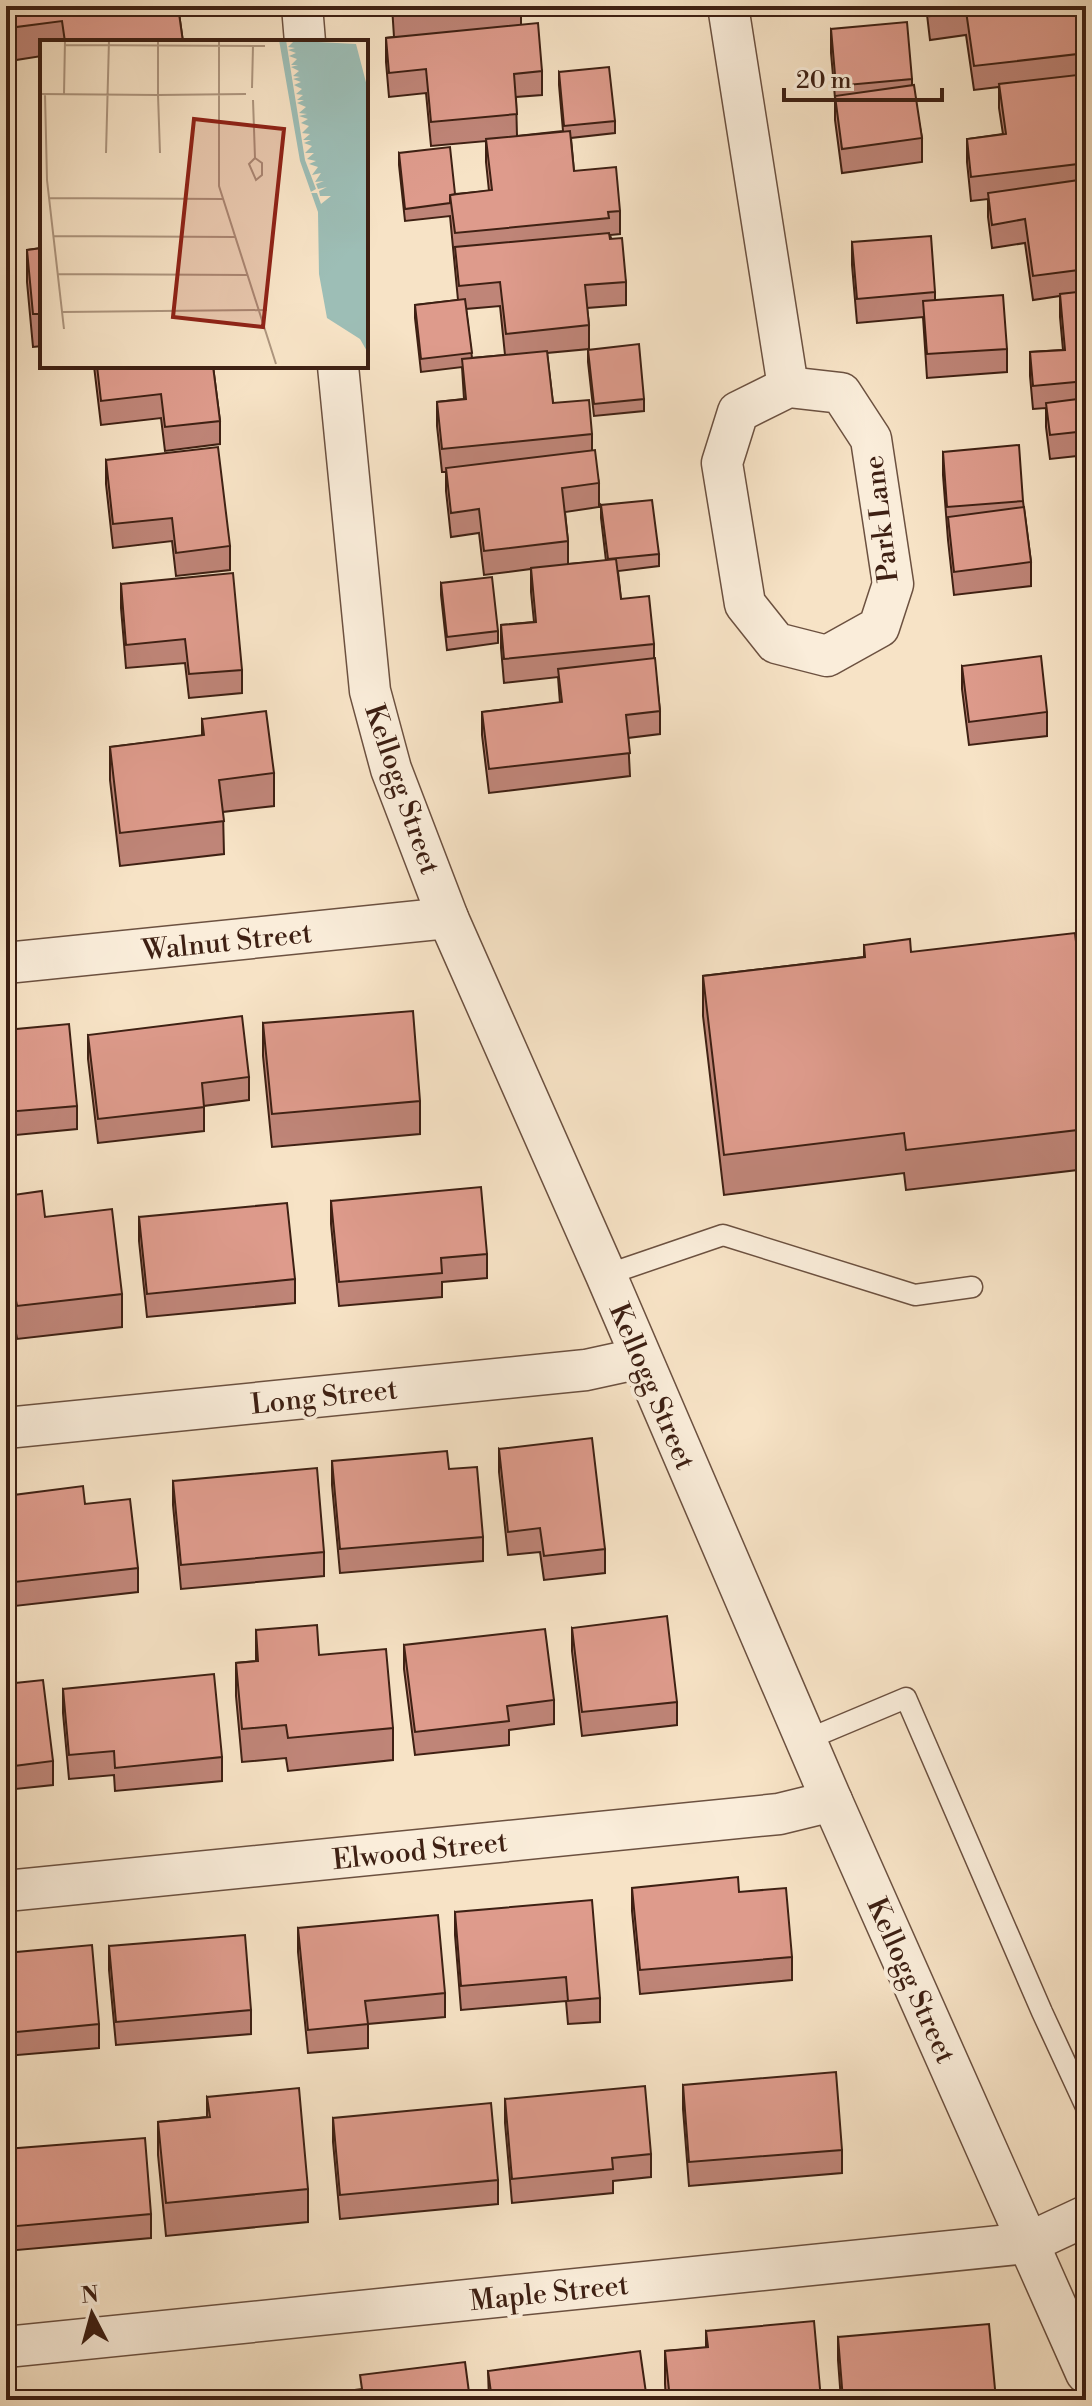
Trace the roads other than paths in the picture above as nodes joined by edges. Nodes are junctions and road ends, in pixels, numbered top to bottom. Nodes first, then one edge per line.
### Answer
1 (302, 6) edge
2 (728, 6) edge
3 (305, 40) edge
4 (338, 368) edge
5 (788, 387) junction
6 (448, 918) junction
7 (6, 963) edge
8 (606, 1275) junction
9 (972, 1287) dead end
10 (641, 1358) junction
11 (6, 1428) edge
12 (806, 1740) junction
13 (832, 1801) junction
14 (6, 1891) edge
15 (1086, 2107) edge
16 (1086, 2216) edge
17 (1028, 2243) junction
18 (6, 2347) edge
19 (1086, 2373) edge

1 - 3 street
2 - 5 street
4 - 6 street, Kellogg Street
5 - 5 street, Park Lane
6 - 7 street, Walnut Street
6 - 8 street, Kellogg Street
8 - 9 lane
8 - 10 street, Kellogg Street
10 - 11 street, Long Street
10 - 12 street, Kellogg Street
12 - 13 street, Kellogg Street
12 - 15 lane
13 - 14 street, Elwood Street
13 - 17 street, Kellogg Street
16 - 17 street, Maple Street
17 - 18 street, Maple Street
17 - 19 street, Kellogg Street

